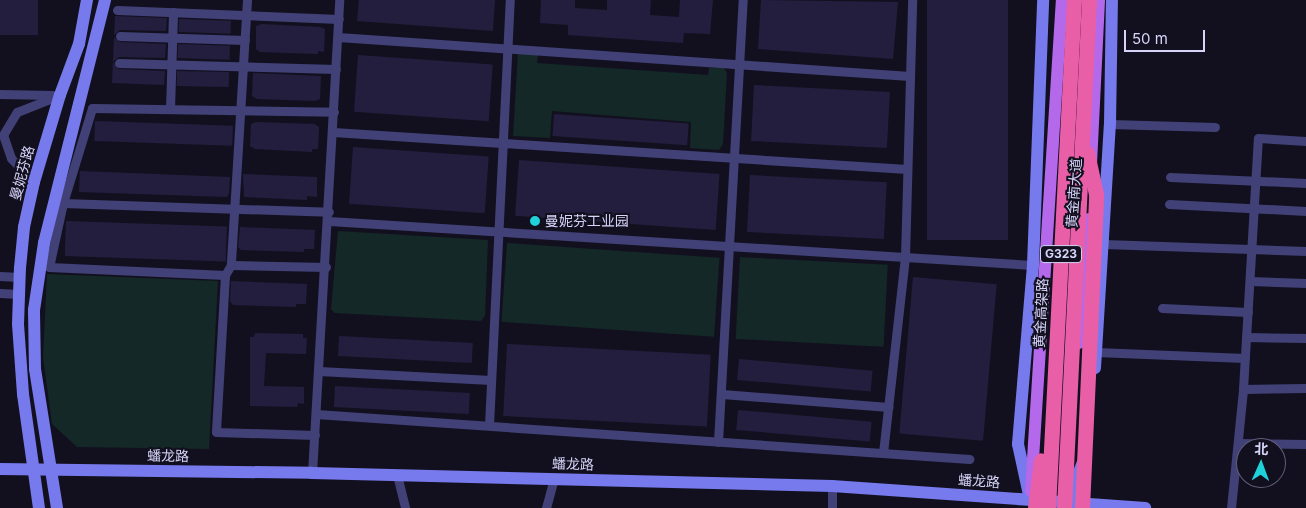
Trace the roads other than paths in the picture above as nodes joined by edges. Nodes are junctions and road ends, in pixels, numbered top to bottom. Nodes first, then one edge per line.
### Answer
1 (87, 0) edge
2 (105, 0) edge
3 (247, 0) edge
4 (340, 0) edge
5 (510, 0) edge
6 (743, 0) edge
7 (912, 0) edge
8 (1044, 0) edge
9 (1062, 0) edge
10 (1074, 0) edge
11 (1089, 0) edge
12 (1099, 0) edge
13 (1112, 0) edge
14 (117, 10) dead end
15 (173, 12) junction
16 (246, 16) junction
17 (338, 19) junction
18 (120, 36) dead end
19 (338, 37) junction
20 (172, 38) junction
21 (245, 40) junction
22 (507, 49) junction
23 (119, 63) dead end
24 (172, 64) junction
25 (740, 64) junction
26 (243, 65) junction
27 (336, 69) junction
28 (910, 76) junction
29 (0, 94) edge
30 (60, 95) junction
31 (170, 109) junction
32 (240, 110) junction
33 (334, 112) junction
34 (1110, 124) junction
35 (1215, 127) dead end
36 (1067, 131) junction
37 (333, 132) junction
38 (1083, 132) junction
39 (2, 139) edge
40 (1306, 141) edge
41 (502, 143) junction
42 (1052, 144) junction
43 (1092, 146) junction
44 (735, 158) junction
45 (907, 169) junction
46 (1170, 176) dead end
47 (34, 182) junction
48 (1256, 182) junction
49 (1306, 184) edge
50 (63, 203) junction
51 (1169, 204) dead end
52 (234, 210) junction
53 (1254, 210) junction
54 (1306, 211) edge
55 (329, 217) junction
56 (498, 232) junction
57 (1104, 244) junction
58 (731, 246) junction
59 (1252, 249) junction
60 (1306, 251) edge
61 (905, 257) junction
62 (231, 265) junction
63 (1033, 265) junction
64 (326, 267) junction
65 (225, 275) junction
66 (0, 276) edge
67 (19, 277) junction
68 (1250, 281) junction
69 (1306, 283) edge
70 (0, 293) edge
71 (19, 294) junction
72 (1042, 308) junction
73 (1162, 308) dead end
74 (1248, 312) junction
75 (1082, 313) junction
76 (1246, 337) junction
77 (1306, 338) edge
78 (1096, 352) junction
79 (1245, 358) junction
80 (319, 371) junction
81 (491, 380) junction
82 (1243, 388) junction
83 (1306, 388) edge
84 (722, 394) junction
85 (888, 407) junction
86 (316, 414) junction
87 (489, 425) junction
88 (314, 435) junction
89 (1238, 438) edge
90 (718, 442) junction
91 (1286, 444) edge
92 (1306, 444) edge
93 (883, 453) junction
94 (969, 458) dead end
95 (1236, 462) edge
96 (0, 469) edge
97 (33, 470) junction
98 (51, 470) junction
99 (312, 472) junction
100 (397, 475) junction
101 (554, 478) junction
102 (1082, 481) junction
103 (832, 486) junction
104 (1030, 506) edge
105 (1066, 506) edge
106 (39, 508) edge
107 (57, 508) edge
108 (405, 508) edge
109 (546, 508) edge
110 (832, 508) edge
111 (1048, 508) edge
112 (1082, 508) edge
113 (1086, 508) edge
114 (1145, 508) edge
115 (1231, 508) edge

1 - 30 street, 曼妮芬路
2 - 98 street
3 - 16 street
4 - 17 street
5 - 22 street
6 - 25 street
7 - 28 street
8 - 63 street
9 - 42 main road, 黄金南大道
10 - 36 highway, 黄金高架路 / G323, bridge
11 - 38 highway, G323, bridge
12 - 43 main road, 黄金南大道
13 - 34 street
14 - 15 street
15 - 16 street
15 - 20 street
16 - 17 street
16 - 21 street
17 - 19 street
18 - 20 street
19 - 22 street
19 - 27 street
20 - 21 street
20 - 24 street
21 - 26 street
22 - 25 street
22 - 41 street
23 - 24 street
24 - 26 street
24 - 31 street
25 - 28 street
25 - 44 street
26 - 27 street
26 - 32 street
27 - 33 street
28 - 45 street
29 - 30 street
30 - 39 street
30 - 47 street, 曼妮芬路
31 - 32 street
31 - 50 street
32 - 33 street
32 - 52 street
33 - 37 street
34 - 35 street
34 - 57 street
36 - 104 highway, bridge
36 - 111 highway, 黄金高架路 / G323, bridge
37 - 41 street
37 - 55 street
38 - 102 highway, bridge
38 - 105 highway, G323, bridge
39 - 47 street
40 - 48 street
41 - 44 street
41 - 56 street
42 - 43 main road
42 - 72 main road, 黄金南大道
43 - 75 main road, 黄金南大道
44 - 45 street
44 - 58 street
45 - 61 street
46 - 48 street
47 - 67 street, 曼妮芬路
48 - 49 street
48 - 53 street
50 - 52 street
50 - 65 street
51 - 53 street
52 - 55 street
52 - 62 street
53 - 54 street
53 - 59 street
55 - 56 street
55 - 64 street
56 - 58 street
56 - 81 street
57 - 59 street
57 - 78 street
58 - 61 street
58 - 84 street
59 - 60 street
59 - 68 street
61 - 63 street
61 - 85 street
62 - 64 street
62 - 65 street
63 - 104 street
64 - 80 street
65 - 88 street
66 - 67 street
67 - 71 street, 曼妮芬路
68 - 69 street
68 - 74 street
70 - 71 street
71 - 97 street, 曼妮芬路
72 - 75 main road
72 - 104 main road, 黄金南大道
73 - 74 street
74 - 76 street
75 - 105 main road, 黄金南大道
76 - 77 street
76 - 79 street
78 - 79 street
78 - 105 street
79 - 82 street
80 - 81 street
80 - 86 street
81 - 87 street
82 - 83 street
82 - 89 street
84 - 85 street
84 - 90 street
85 - 93 street
86 - 87 street
86 - 88 street
87 - 90 street
88 - 99 street
90 - 93 street
91 - 92 street
93 - 94 street
95 - 115 street
96 - 97 street, 蟠龙路
97 - 98 street, 蟠龙路
97 - 106 street, 曼妮芬路
98 - 99 street, 蟠龙路
98 - 107 street
99 - 100 street, 蟠龙路
100 - 101 street, 蟠龙路
100 - 108 street
101 - 103 street, 蟠龙路
101 - 109 street
102 - 112 highway, bridge
102 - 113 highway, bridge
103 - 104 street, 蟠龙路
103 - 110 street
104 - 105 street, 蟠龙路
105 - 114 street, 蟠龙路

